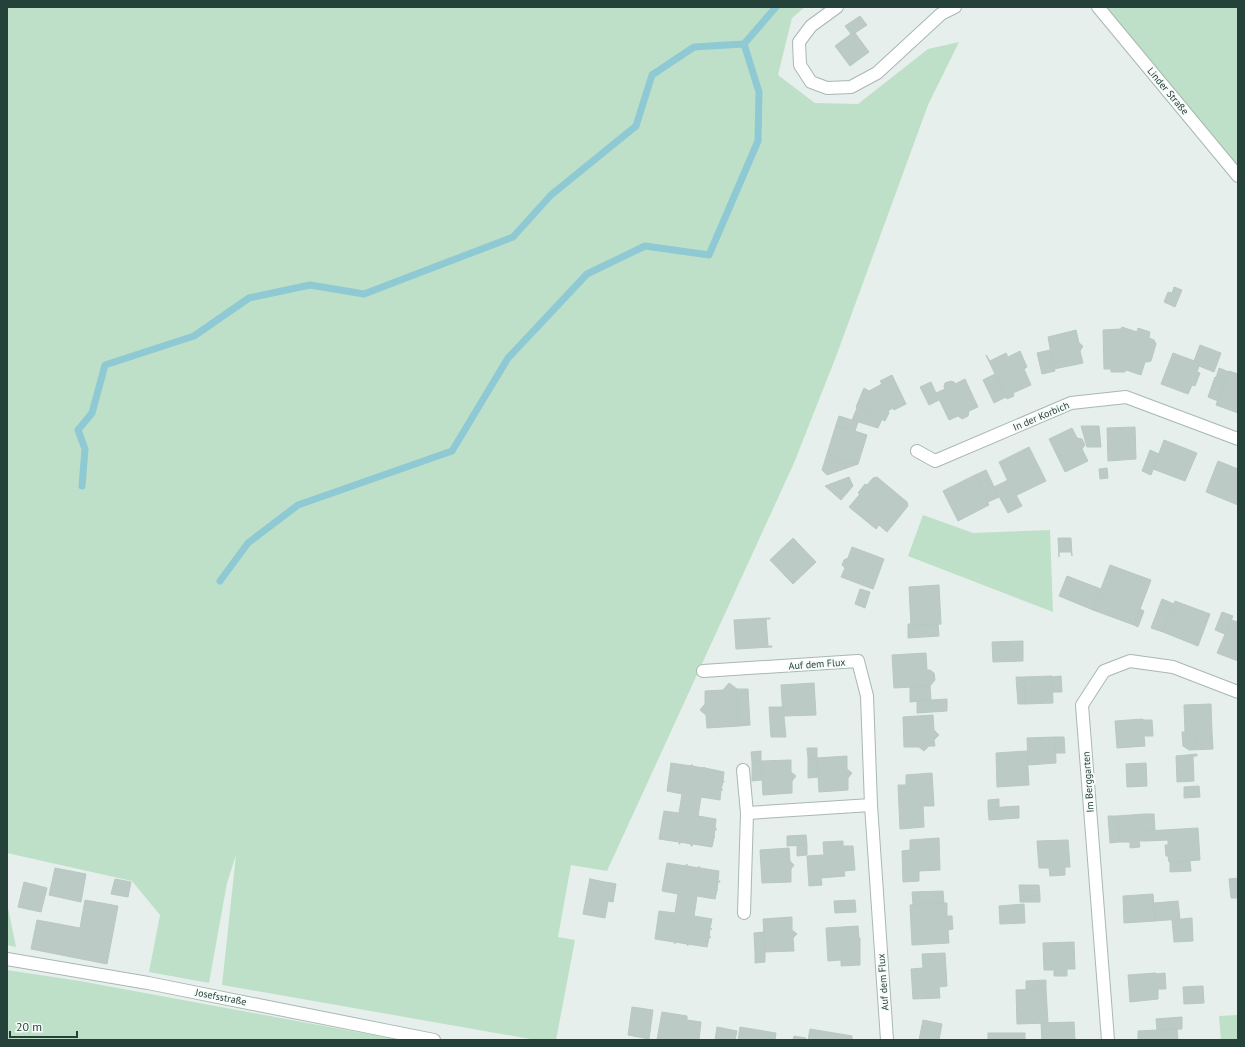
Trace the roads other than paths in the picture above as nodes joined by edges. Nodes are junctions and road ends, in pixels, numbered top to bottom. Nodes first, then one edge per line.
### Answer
1 (837, 7) edge
2 (955, 7) edge
3 (1098, 7) edge
4 (1238, 176) edge
5 (1238, 440) edge
6 (917, 451) dead end
7 (703, 671) dead end
8 (1238, 692) edge
9 (743, 770) dead end
10 (871, 805) junction
11 (747, 812) junction
12 (744, 913) dead end
13 (7, 959) edge
14 (434, 1040) edge
15 (887, 1040) edge
16 (1108, 1040) edge

1 - 2 street
3 - 4 street, Linder Straße
5 - 6 street, In der Korbich
7 - 10 street, Auf dem Flux
8 - 16 street, Im Berggarten
9 - 11 street
10 - 11 street
10 - 15 street, Auf dem Flux
11 - 12 street
13 - 14 street, Josefsstraße

